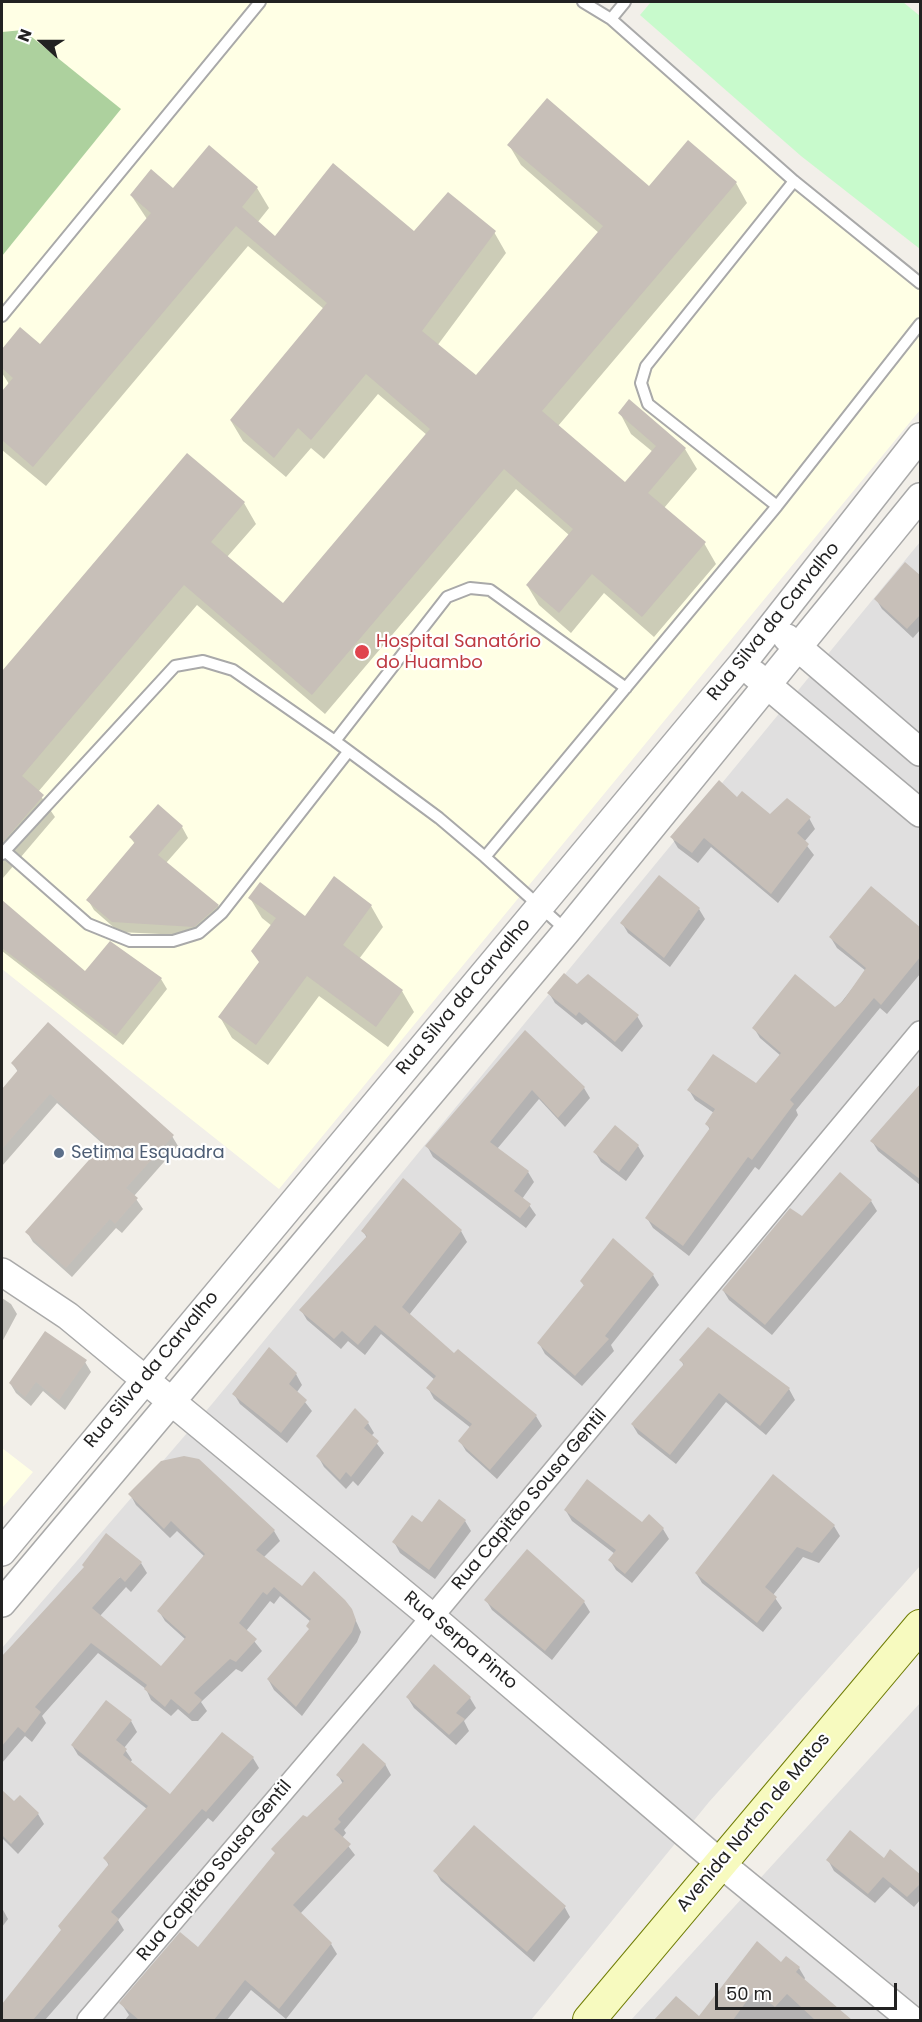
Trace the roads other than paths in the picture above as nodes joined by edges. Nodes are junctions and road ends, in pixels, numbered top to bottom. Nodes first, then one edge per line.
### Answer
1 (260, 2) edge
2 (583, 2) edge
3 (625, 2) edge
4 (611, 19) junction
5 (794, 181) junction
6 (921, 283) edge
7 (2, 316) edge
8 (921, 324) edge
9 (921, 437) edge
10 (921, 497) edge
11 (777, 506) junction
12 (772, 625) junction
13 (800, 648) junction
14 (742, 664) junction
15 (768, 685) junction
16 (626, 688) junction
17 (335, 741) junction
18 (348, 752) junction
19 (921, 752) edge
20 (921, 813) edge
21 (4, 853) edge
22 (484, 857) junction
23 (540, 908) junction
24 (567, 931) junction
25 (921, 1032) edge
26 (418, 1053) junction
27 (444, 1075) junction
28 (262, 1241) junction
29 (288, 1265) junction
30 (2, 1272) edge
31 (143, 1380) junction
32 (170, 1403) junction
33 (2, 1553) edge
34 (27, 1574) junction
35 (2, 1603) edge
36 (432, 1617) junction
37 (921, 1626) edge
38 (720, 1863) junction
39 (88, 2020) edge
40 (589, 2020) edge
41 (912, 2020) edge

1 - 7 lane
2 - 4 lane
3 - 4 lane
4 - 5 lane
5 - 6 lane
5 - 11 lane
8 - 11 lane
9 - 12 street, Rua Silva da Carvalho
10 - 13 street, Rua Silva da Carvalho
11 - 16 lane
12 - 13 street
12 - 14 street, Rua Silva da Carvalho
13 - 15 street, Rua Silva da Carvalho
13 - 19 street
14 - 15 street
14 - 23 street, Rua Silva da Carvalho
15 - 20 street
15 - 24 street, Rua Silva da Carvalho
16 - 17 lane
16 - 22 lane
17 - 18 lane
17 - 21 lane
18 - 21 lane
18 - 22 lane
22 - 23 lane
23 - 24 lane
23 - 26 street, Rua Silva da Carvalho
24 - 27 street, Rua Silva da Carvalho
25 - 36 street, Rua Capitão Sousa Gentil
26 - 27 street
26 - 28 street, Rua Silva da Carvalho
27 - 29 street, Rua Silva da Carvalho
28 - 29 street
28 - 31 street, Rua Silva da Carvalho
29 - 32 street, Rua Silva da Carvalho
30 - 31 street, Rua Serpa Pinto
31 - 32 street, Rua Serpa Pinto
31 - 33 street, Rua Silva da Carvalho
32 - 34 street, Rua Silva da Carvalho
32 - 36 street, Rua Serpa Pinto
33 - 34 street
34 - 35 street, Rua Silva da Carvalho
36 - 38 street, Rua Serpa Pinto
36 - 39 street, Rua Capitão Sousa Gentil
37 - 38 main road, Avenida Norton de Matos
38 - 40 main road, Avenida Norton de Matos
38 - 41 street, Rua Serpa Pinto

